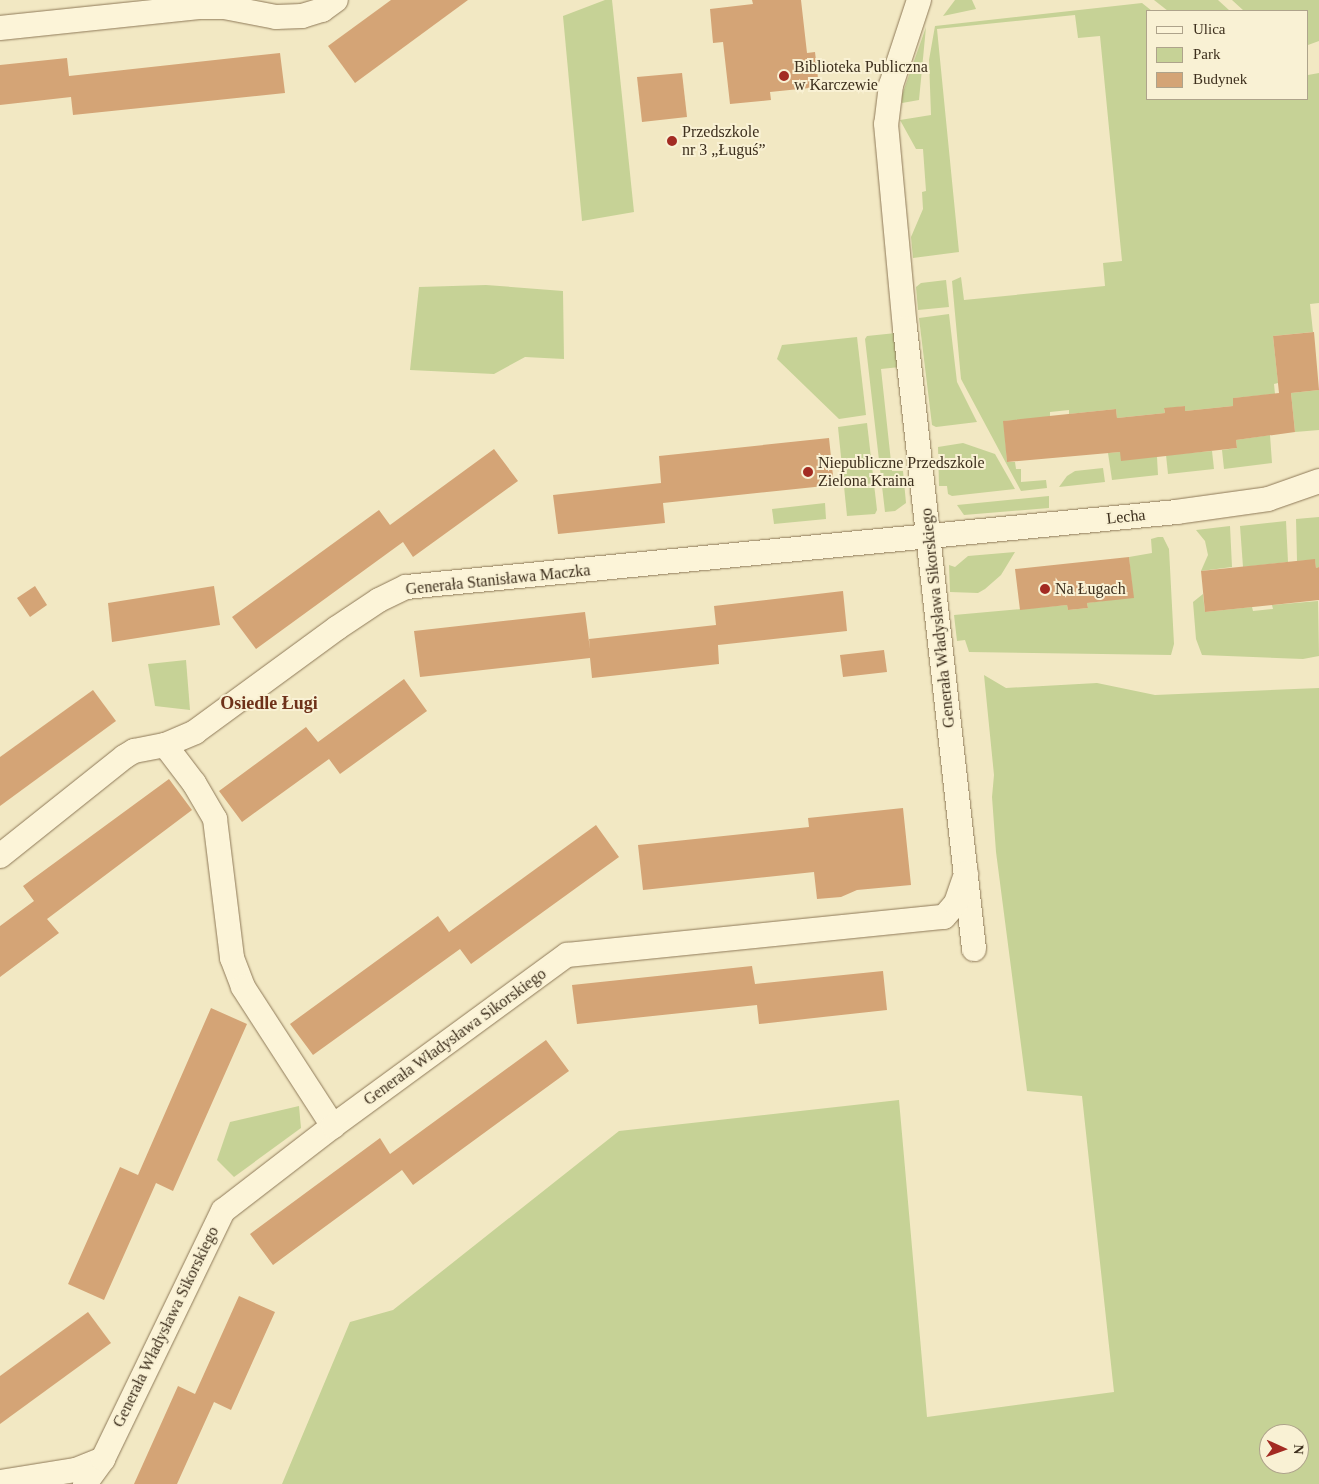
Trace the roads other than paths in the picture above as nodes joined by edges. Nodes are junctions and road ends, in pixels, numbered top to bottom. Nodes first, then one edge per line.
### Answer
1 (336, 0) edge
2 (919, 0) edge
3 (0, 28) edge
4 (1319, 481) edge
5 (929, 536) junction
6 (165, 745) junction
7 (0, 856) edge
8 (966, 874) junction
9 (974, 949) dead end
10 (333, 1126) junction
11 (103, 1459) junction
12 (0, 1482) edge
13 (85, 1484) edge

1 - 3 street
2 - 5 street, Generała Władysława Sikorskiego
4 - 5 street, Lecha
5 - 6 street, Generała Stanisława Maczka
5 - 8 street, Generała Władysława Sikorskiego
6 - 7 street, Generała Stanisława Maczka
6 - 10 street
8 - 9 street, Generała Władysława Sikorskiego
8 - 10 street, Generała Władysława Sikorskiego
10 - 11 street, Generała Władysława Sikorskiego
11 - 12 street
11 - 13 street, Generała Władysława Sikorskiego

